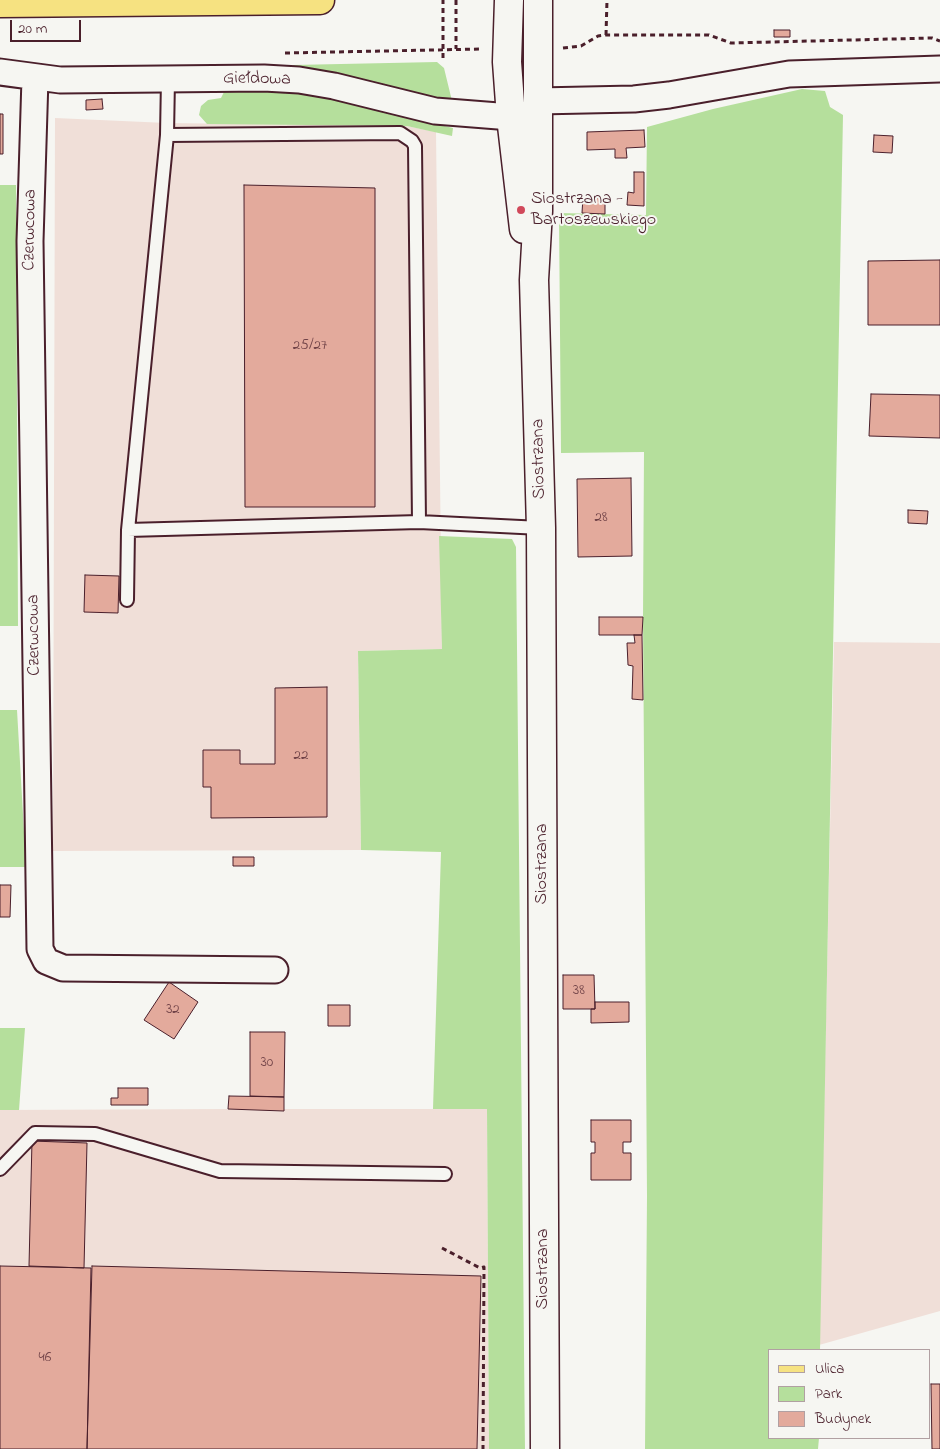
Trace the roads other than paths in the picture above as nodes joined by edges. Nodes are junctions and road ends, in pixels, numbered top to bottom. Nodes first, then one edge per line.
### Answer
1 (320, 0) edge
2 (510, 0) edge
3 (538, 0) edge
4 (0, 3) edge
5 (940, 69) edge
6 (0, 72) edge
7 (34, 78) junction
8 (168, 79) junction
9 (538, 101) junction
10 (511, 117) junction
11 (167, 135) junction
12 (534, 280) junction
13 (419, 522) junction
14 (542, 528) junction
15 (128, 530) junction
16 (127, 600) dead end
17 (275, 970) dead end
18 (0, 1169) edge
19 (445, 1174) dead end
20 (545, 1449) edge

1 - 4 main road
2 - 10 street, Siostrzana
3 - 9 street, Siostrzana
5 - 9 street
6 - 7 street, Giełdowa
7 - 8 street, Giełdowa
7 - 17 street, Czerwcowa
8 - 10 street, Giełdowa
8 - 11 lane
9 - 12 street, Siostrzana
10 - 12 street, Siostrzana
11 - 13 lane
11 - 15 lane
12 - 14 street, Siostrzana
13 - 14 lane
13 - 15 lane
14 - 20 street, Siostrzana
15 - 16 lane
18 - 19 lane

